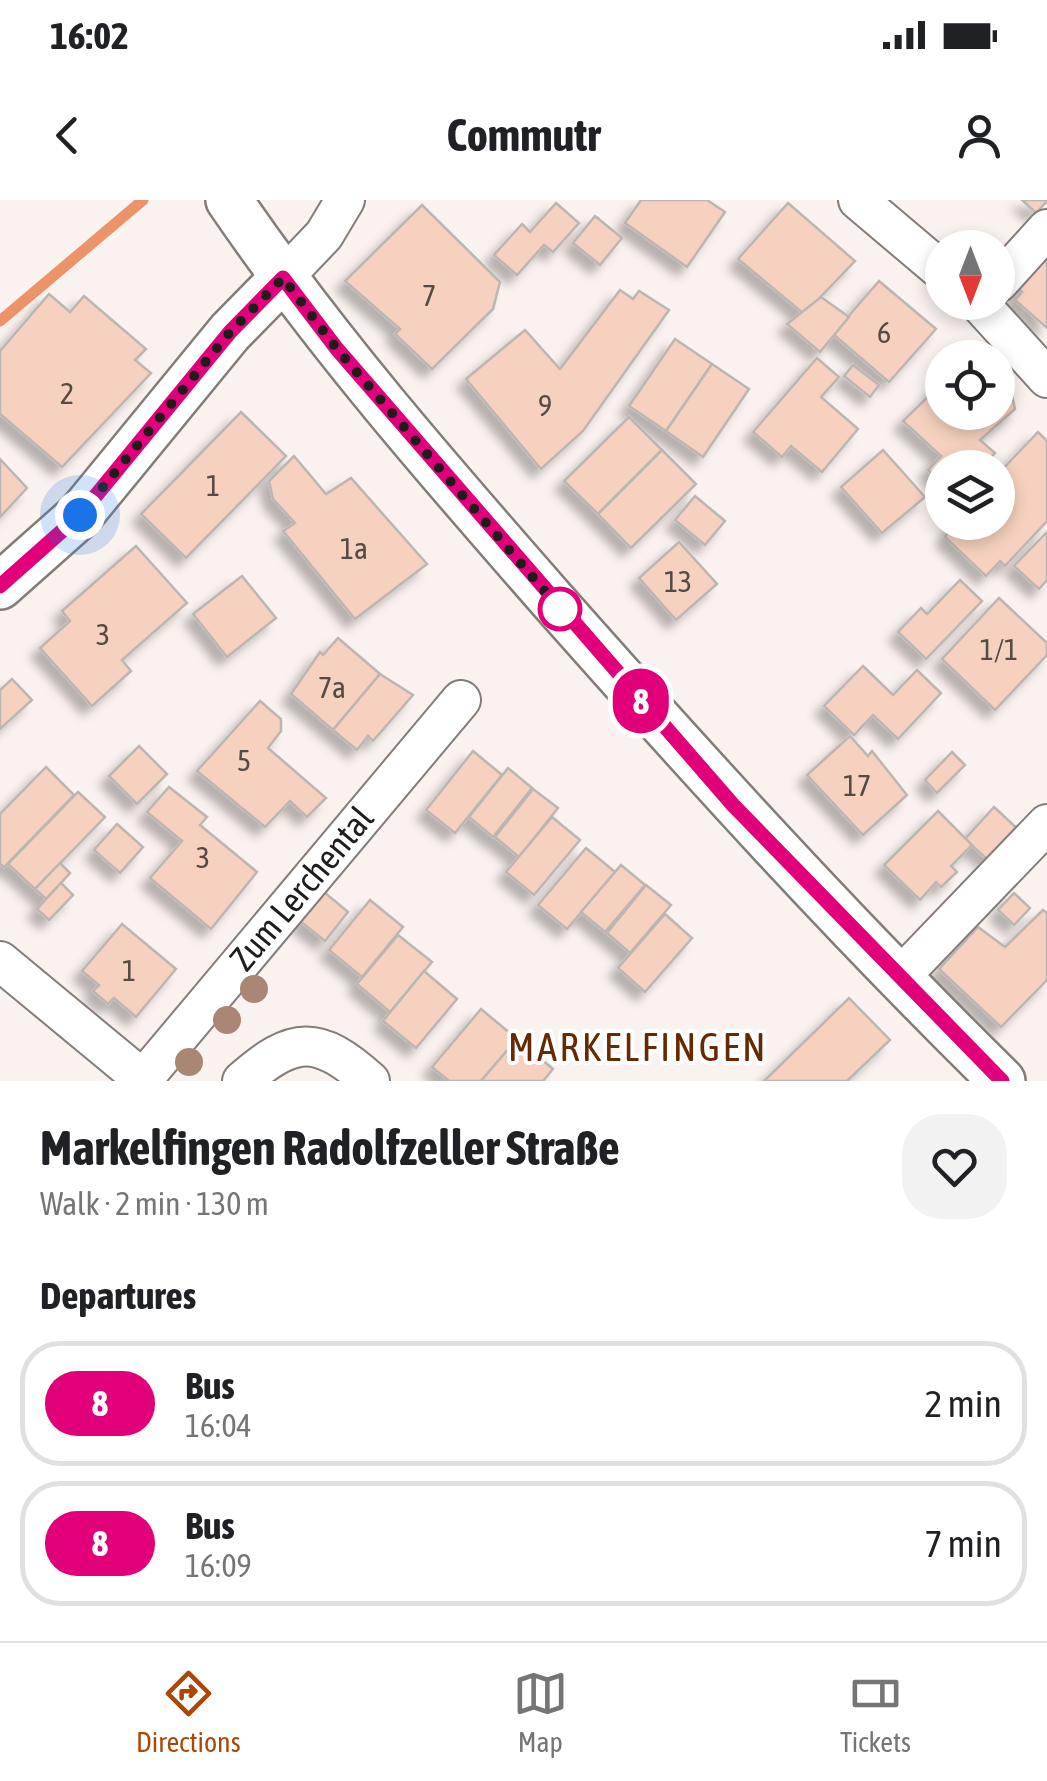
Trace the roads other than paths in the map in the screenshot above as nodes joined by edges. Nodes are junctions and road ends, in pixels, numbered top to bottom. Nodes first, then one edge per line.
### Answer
1 (229, 200) edge
2 (345, 200) edge
3 (858, 200) edge
4 (1047, 230) edge
5 (925, 257) edge
6 (1015, 264) edge
7 (283, 278) junction
8 (994, 320) edge
9 (1047, 378) edge
10 (0, 586) edge
11 (461, 700) dead end
12 (1047, 824) edge
13 (0, 962) edge
14 (898, 979) junction
15 (144, 1080) edge
16 (242, 1081) edge
17 (370, 1081) edge
18 (1002, 1081) edge

1 - 7 street
2 - 7 street
3 - 5 street
4 - 6 street
7 - 10 street
7 - 14 street
8 - 9 street
11 - 15 street, Zum Lerchental
12 - 14 street
13 - 15 street, Zum Lerchental
14 - 18 street
16 - 17 street

